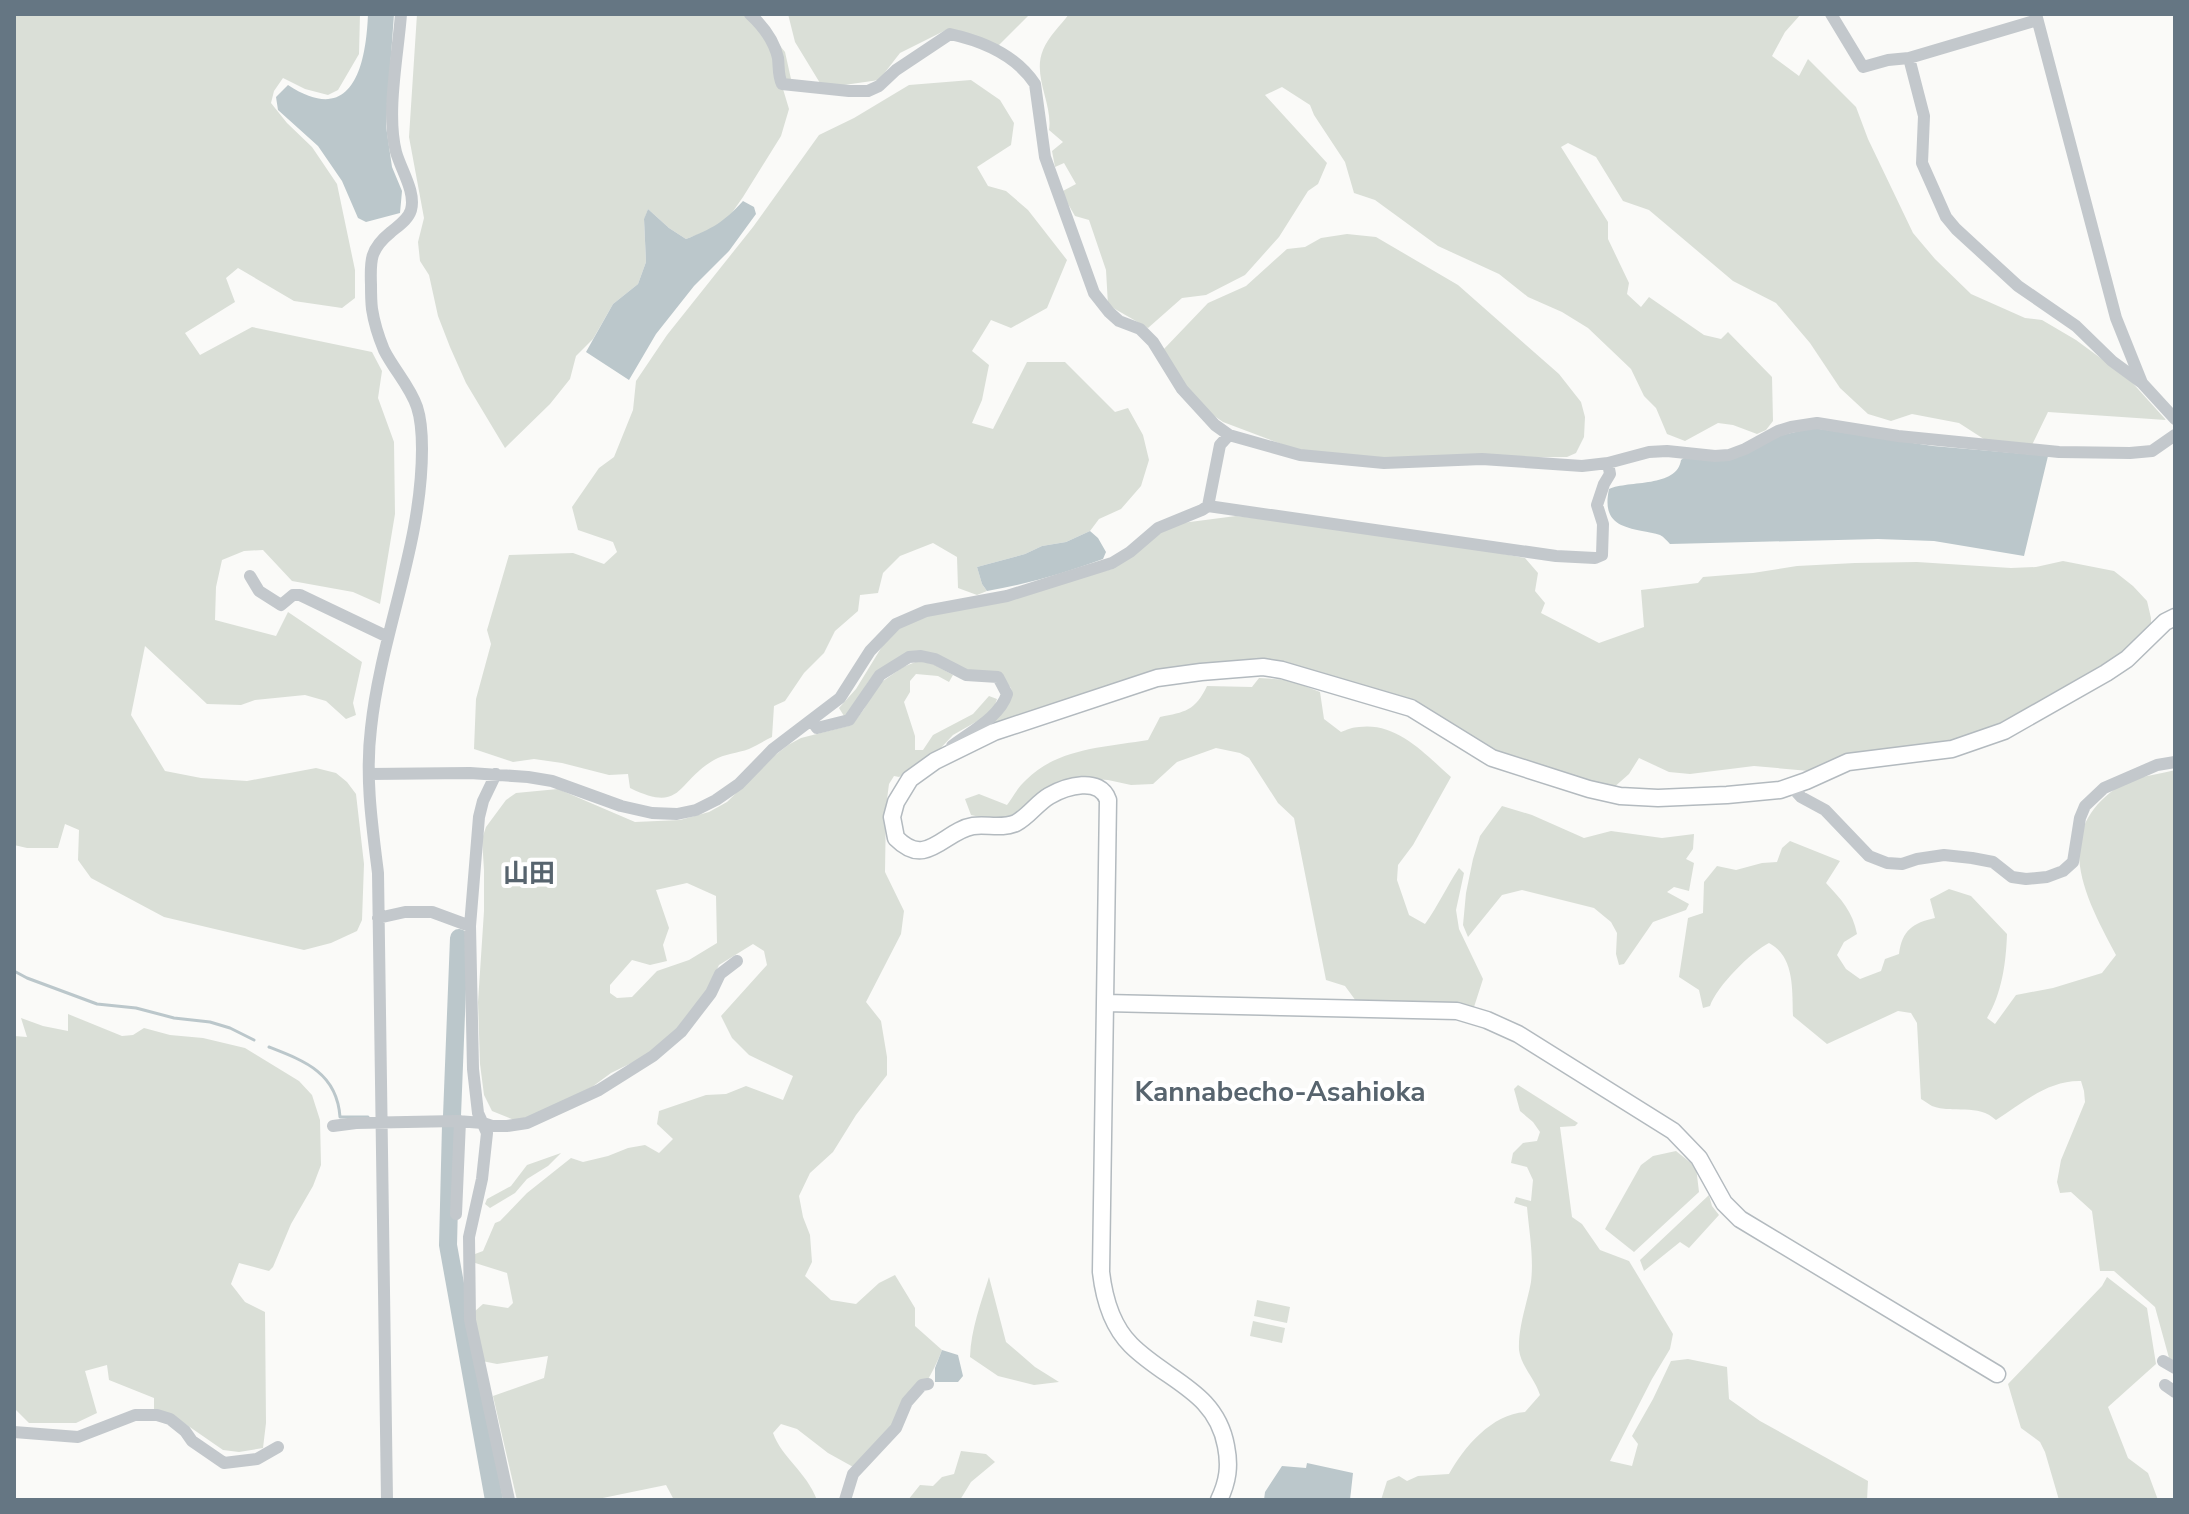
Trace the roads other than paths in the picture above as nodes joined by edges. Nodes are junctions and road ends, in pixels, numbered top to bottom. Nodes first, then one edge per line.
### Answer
1 (401, 14) edge
2 (750, 14) edge
3 (1831, 14) edge
4 (2036, 17) edge
5 (1909, 58) junction
6 (2142, 383) junction
7 (2175, 419) edge
8 (1229, 435) junction
9 (2175, 435) edge
10 (1608, 463) junction
11 (1208, 506) junction
12 (250, 576) dead end
13 (2175, 617) edge
14 (388, 637) junction
15 (812, 721) junction
16 (954, 753) junction
17 (2175, 762) edge
18 (372, 774) junction
19 (496, 774) junction
20 (1792, 787) junction
21 (378, 918) junction
22 (470, 926) junction
23 (737, 961) dead end
24 (1105, 1003) junction
25 (455, 1121) junction
26 (383, 1122) junction
27 (483, 1123) junction
28 (333, 1126) dead end
29 (456, 1214) dead end
30 (1997, 1374) dead end
31 (928, 1384) dead end
32 (14, 1432) edge
33 (278, 1447) dead end
34 (387, 1500) edge
35 (509, 1500) edge
36 (845, 1500) edge
37 (1219, 1500) edge

1 - 14 street
2 - 8 street
3 - 5 street
4 - 5 street
4 - 6 street
5 - 6 street
6 - 7 street
8 - 10 street
8 - 11 street
9 - 10 street
10 - 11 street
11 - 15 street
12 - 14 street
13 - 20 street
14 - 18 street
15 - 16 street
15 - 19 street
16 - 20 street
16 - 24 street
17 - 20 street
18 - 19 street
18 - 21 street
19 - 22 street
21 - 22 street
21 - 26 street
22 - 27 street
23 - 27 street
24 - 30 street
24 - 37 street
25 - 26 street
25 - 27 street
25 - 29 street
26 - 28 street
26 - 34 street
27 - 35 street
31 - 36 street
32 - 33 street

